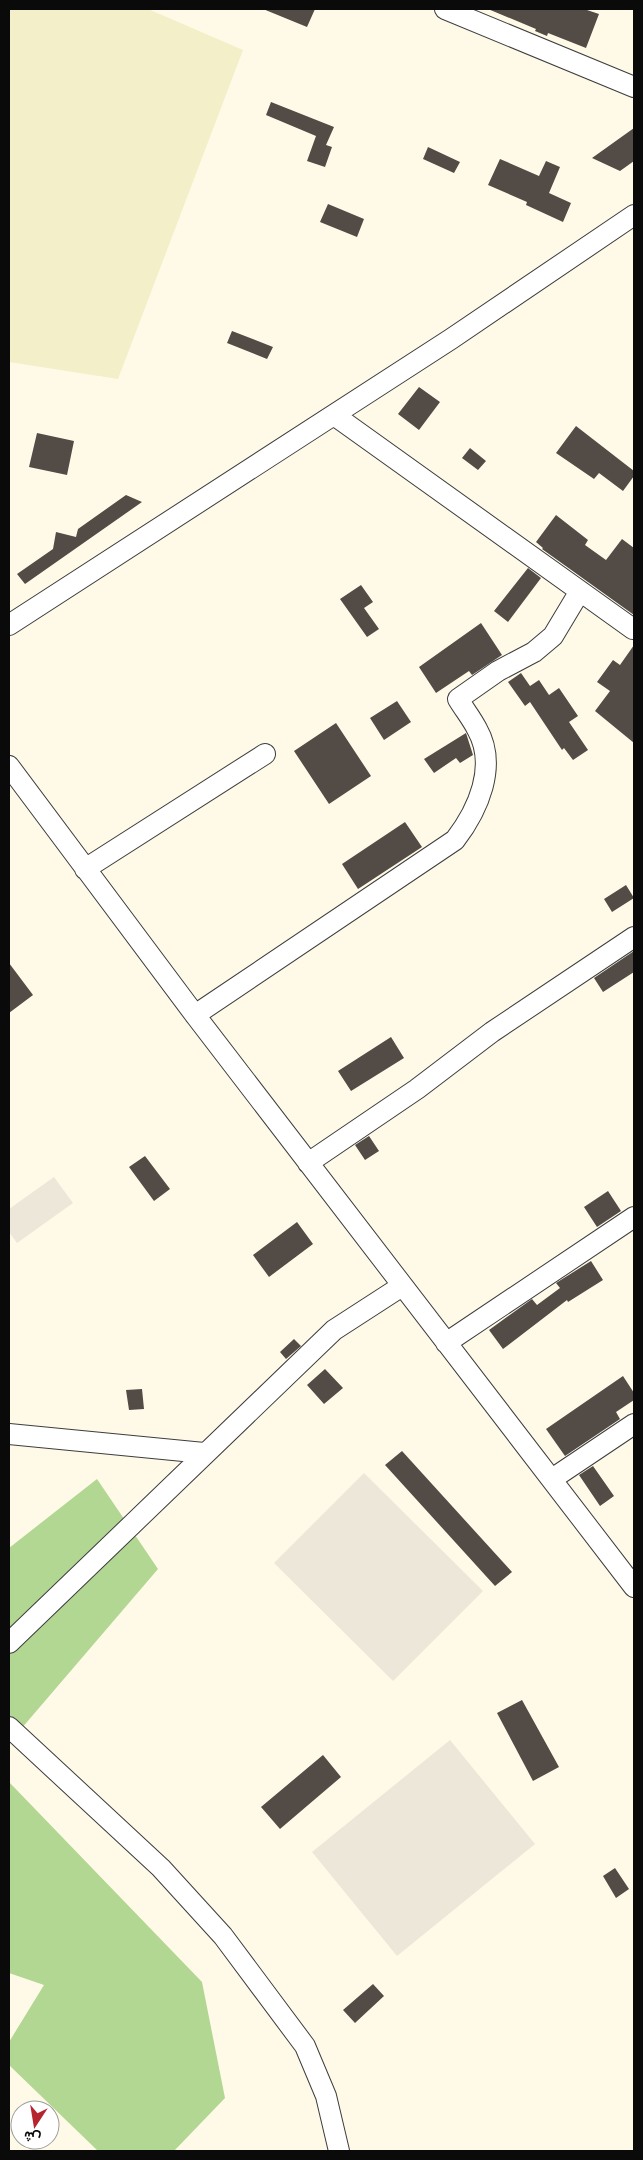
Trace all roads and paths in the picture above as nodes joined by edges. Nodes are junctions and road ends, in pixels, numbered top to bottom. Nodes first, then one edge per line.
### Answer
1 (445, 9) edge
2 (634, 87) edge
3 (634, 215) edge
4 (334, 415) junction
5 (580, 591) junction
6 (9, 625) edge
7 (634, 627) edge
8 (265, 754) dead end
9 (9, 766) edge
10 (85, 869) junction
11 (634, 937) edge
12 (195, 1015) junction
13 (308, 1163) junction
14 (634, 1217) edge
15 (402, 1286) junction
16 (446, 1343) junction
17 (634, 1424) edge
18 (9, 1434) edge
19 (204, 1453) junction
20 (552, 1480) junction
21 (627, 1562) edge
22 (634, 1587) edge
23 (9, 1643) edge
24 (9, 1727) edge
25 (340, 2151) edge

1 - 2 street
3 - 4 street
4 - 5 street
4 - 6 street
5 - 7 street
5 - 12 street
8 - 10 street
9 - 10 street
10 - 12 street
11 - 13 street
12 - 13 street
13 - 15 street
14 - 16 street
15 - 16 street
15 - 19 street
16 - 20 street
17 - 20 street
18 - 19 street
19 - 23 street
20 - 21 street
21 - 22 street
24 - 25 street

